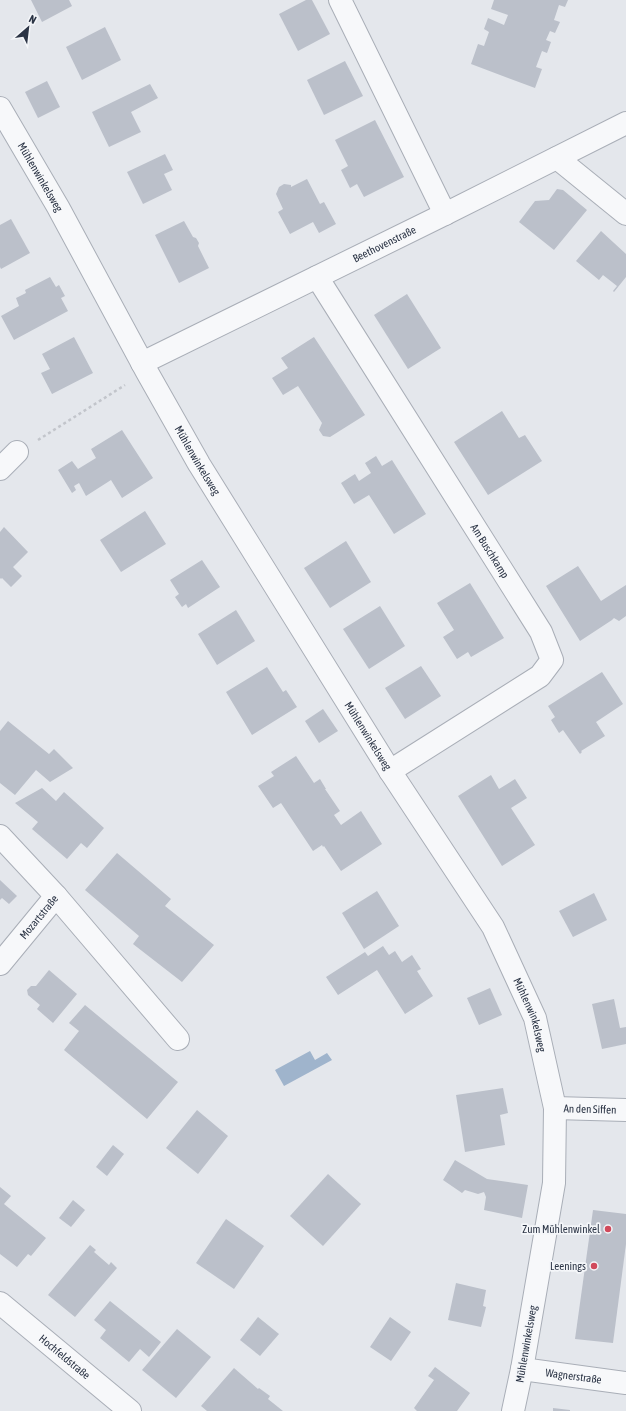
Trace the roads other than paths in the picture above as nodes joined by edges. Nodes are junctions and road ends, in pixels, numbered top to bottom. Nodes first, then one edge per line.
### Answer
1 (340, 0) edge
2 (0, 108) edge
3 (626, 123) edge
4 (557, 158) junction
5 (445, 214) junction
6 (626, 214) edge
7 (317, 277) junction
8 (144, 367) junction
9 (16, 452) road end
10 (0, 469) edge
11 (390, 772) junction
12 (0, 836) edge
13 (56, 896) junction
14 (0, 964) edge
15 (178, 1039) dead end
16 (555, 1108) junction
17 (626, 1110) edge
18 (0, 1303) edge
19 (522, 1369) junction
20 (626, 1383) edge
21 (130, 1411) edge
22 (513, 1411) edge

1 - 5 street
2 - 8 street, Mühlenwinkelsweg
3 - 4 street, Beethovenstraße
4 - 5 street, Beethovenstraße
4 - 6 street
5 - 7 street, Beethovenstraße
7 - 8 street, Beethovenstraße
7 - 11 street, Am Buschkamp
8 - 11 street, Mühlenwinkelsweg
9 - 10 street
11 - 16 street, Mühlenwinkelsweg
12 - 13 street, Mozartstraße
13 - 14 street, Mozartstraße
13 - 15 street
16 - 17 street, An den Siffen
16 - 19 street, Mühlenwinkelsweg
18 - 21 street, Hochfeldstraße
19 - 20 street, Wagnerstraße
19 - 22 street, Mühlenwinkelsweg

